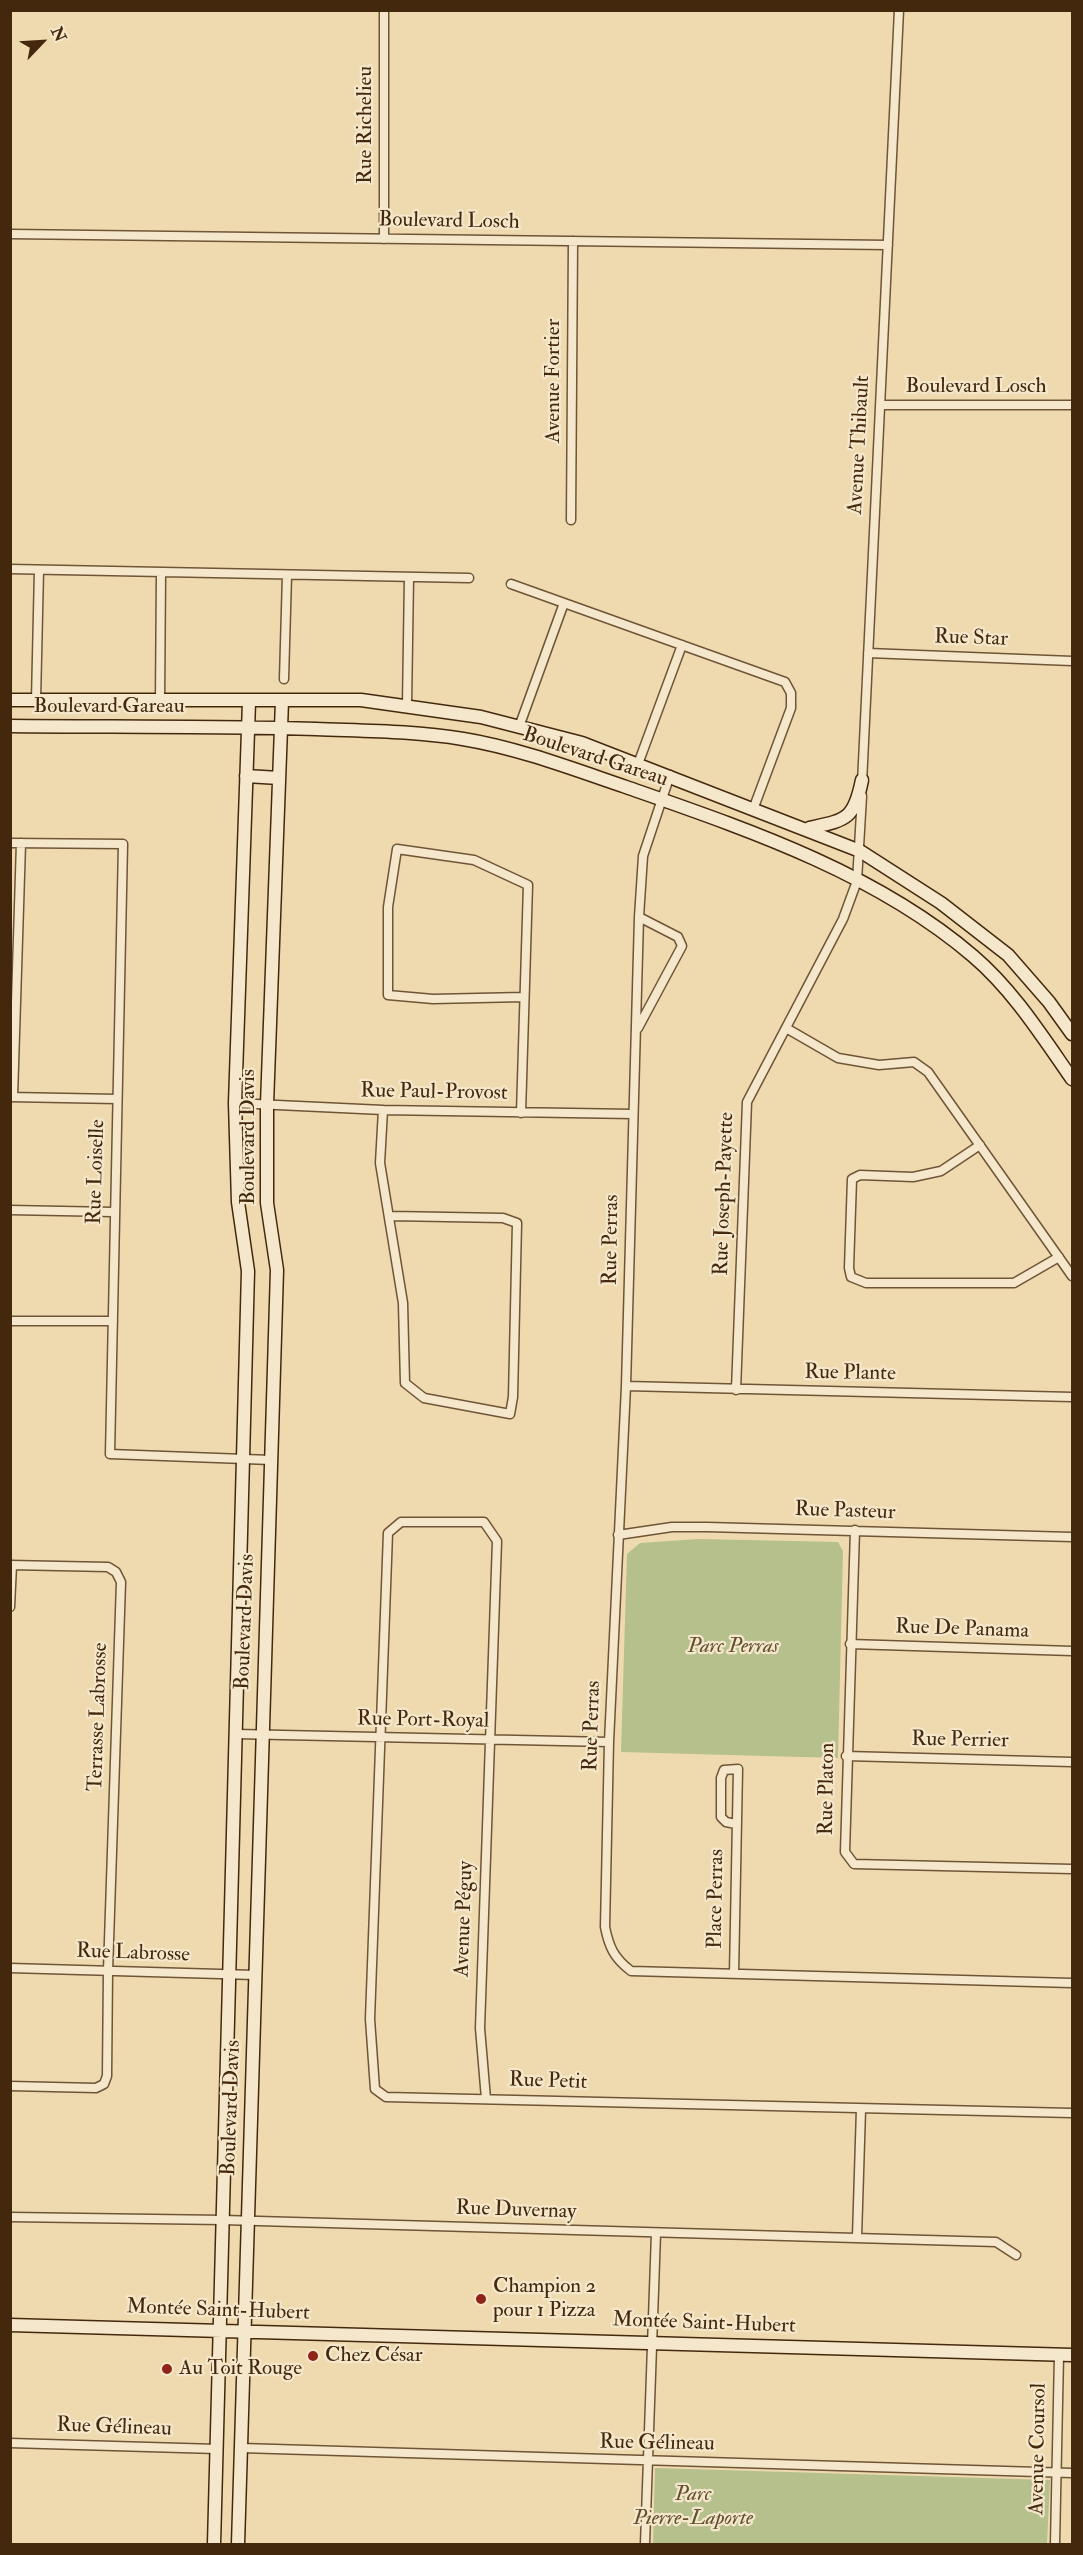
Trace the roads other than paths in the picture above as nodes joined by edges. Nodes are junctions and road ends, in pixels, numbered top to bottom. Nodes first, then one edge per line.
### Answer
1 (384, 10) edge
2 (899, 10) edge
3 (10, 234) edge
4 (384, 239) junction
5 (573, 241) junction
6 (888, 245) junction
7 (880, 405) junction
8 (1072, 405) edge
9 (571, 520) dead end
10 (10, 569) edge
11 (39, 570) junction
12 (161, 573) junction
13 (287, 575) junction
14 (409, 577) junction
15 (469, 578) dead end
16 (511, 584) dead end
17 (564, 603) junction
18 (682, 645) junction
19 (868, 653) junction
20 (1072, 661) edge
21 (284, 679) dead end
22 (10, 700) edge
23 (36, 700) junction
24 (160, 701) junction
25 (282, 701) junction
26 (249, 702) junction
27 (406, 705) junction
28 (10, 726) edge
29 (519, 727) junction
30 (248, 728) junction
31 (281, 728) junction
32 (638, 764) junction
33 (670, 775) junction
34 (246, 776) junction
35 (279, 778) junction
36 (862, 780) junction
37 (661, 800) junction
38 (754, 807) junction
39 (809, 828) junction
40 (10, 843) edge
41 (21, 843) junction
42 (860, 850) junction
43 (857, 881) junction
44 (639, 917) junction
45 (523, 997) junction
46 (786, 1028) junction
47 (636, 1032) junction
48 (1072, 1034) edge
49 (1072, 1079) edge
50 (12, 1097) edge
51 (117, 1099) junction
52 (235, 1103) junction
53 (267, 1104) junction
54 (382, 1110) junction
55 (521, 1113) junction
56 (633, 1114) junction
57 (980, 1145) junction
58 (10, 1210) edge
59 (113, 1212) junction
60 (391, 1216) junction
61 (1059, 1257) junction
62 (1072, 1276) edge
63 (10, 1321) edge
64 (113, 1321) junction
65 (626, 1386) junction
66 (736, 1390) junction
67 (1072, 1397) edge
68 (243, 1460) junction
69 (271, 1460) junction
70 (855, 1530) junction
71 (618, 1535) junction
72 (1072, 1537) edge
73 (11, 1565) edge
74 (10, 1607) edge
75 (850, 1644) junction
76 (1072, 1651) edge
77 (236, 1734) junction
78 (262, 1735) junction
79 (378, 1738) junction
80 (490, 1741) junction
81 (609, 1742) junction
82 (846, 1756) junction
83 (1072, 1762) edge
84 (736, 1824) junction
85 (1072, 1869) edge
86 (10, 1968) edge
87 (108, 1971) junction
88 (229, 1974) junction
89 (734, 1974) junction
90 (255, 1975) junction
91 (1072, 1983) edge
92 (10, 2086) edge
93 (486, 2099) junction
94 (861, 2109) junction
95 (1072, 2113) edge
96 (10, 2217) edge
97 (223, 2220) junction
98 (248, 2221) junction
99 (656, 2234) junction
100 (857, 2237) junction
101 (1016, 2255) dead end
102 (10, 2325) edge
103 (221, 2331) junction
104 (244, 2331) junction
105 (653, 2343) junction
106 (1059, 2355) junction
107 (1072, 2355) edge
108 (218, 2421) junction
109 (242, 2421) junction
110 (10, 2443) edge
111 (241, 2448) junction
112 (217, 2449) junction
113 (648, 2463) junction
114 (1057, 2473) junction
115 (1072, 2473) edge
116 (214, 2544) edge
117 (238, 2544) edge
118 (645, 2544) edge
119 (1055, 2544) edge

1 - 4 street, Rue Richelieu
2 - 6 street, Avenue Thibault
3 - 4 street, Boulevard Losch
4 - 5 street, Boulevard Losch
5 - 6 street, Boulevard Losch
5 - 9 street, Avenue Fortier
6 - 7 street, Avenue Thibault
7 - 8 street, Boulevard Losch
7 - 19 street, Avenue Thibault
10 - 11 street
11 - 12 street
11 - 23 street
12 - 13 street
12 - 24 street
13 - 14 street
13 - 21 street
14 - 15 street
14 - 27 street
16 - 17 street
17 - 18 street
17 - 29 street
18 - 32 street
18 - 38 street
19 - 20 street, Rue Star
19 - 36 street, Avenue Thibault
22 - 23 street, Boulevard Gareau
23 - 24 street, Boulevard Gareau
24 - 26 street, Boulevard Gareau
25 - 26 street, Boulevard Gareau
25 - 27 street, Boulevard Gareau
25 - 31 street, Boulevard Davis
26 - 30 street, Boulevard Davis
27 - 29 street, Boulevard Gareau
28 - 30 street, Boulevard Gareau
29 - 32 street, Boulevard Gareau
30 - 31 street, Boulevard Gareau
30 - 34 street, Boulevard Davis
31 - 35 street, Boulevard Davis
31 - 37 street, Boulevard Gareau
32 - 33 street, Boulevard Gareau
33 - 37 street, Rue Perras
33 - 38 street, Boulevard Gareau
34 - 35 street
34 - 52 street, Boulevard Davis
35 - 53 street, Boulevard Davis
36 - 39 street
36 - 42 street, Avenue Thibault
37 - 43 street, Boulevard Gareau
37 - 44 street, Rue Perras
38 - 39 street, Boulevard Gareau
39 - 42 street, Boulevard Gareau
40 - 41 street, Rue Loiselle
41 - 50 street
41 - 51 street, Rue Loiselle
42 - 43 street, Avenue Thibault
42 - 48 street, Boulevard Gareau
43 - 46 street, Rue Joseph-Payette
43 - 49 street, Boulevard Gareau
44 - 47 street, Rue Perras
44 - 47 street, Rue Perras
45 - 45 street
45 - 55 street
46 - 57 street
46 - 66 street, Rue Joseph-Payette
47 - 56 street, Rue Perras
50 - 51 street
51 - 59 street, Rue Loiselle
52 - 53 street, Rue Paul-Provost
52 - 68 street, Boulevard Davis
53 - 54 street, Rue Paul-Provost
53 - 69 street, Boulevard Davis
54 - 55 street, Rue Paul-Provost
54 - 60 street
55 - 56 street, Rue Paul-Provost
56 - 65 street, Rue Perras
57 - 61 street
57 - 61 street
58 - 59 street
59 - 64 street, Rue Loiselle
60 - 60 street
61 - 62 street
63 - 64 street
64 - 68 street, Rue Loiselle
65 - 66 street, Rue Plante
65 - 71 street, Rue Perras
66 - 67 street, Rue Plante
68 - 69 street, Rue Loiselle
68 - 77 street, Boulevard Davis
69 - 78 street, Boulevard Davis
70 - 71 street, Rue Pasteur
70 - 72 street, Rue Pasteur
70 - 75 street, Rue Platon
71 - 81 street, Rue Perras
73 - 74 street
73 - 87 street, Terrasse Labrosse
75 - 76 street, Rue De Panama
75 - 82 street, Rue Platon
77 - 78 street, Rue Port-Royal
77 - 88 street, Boulevard Davis
78 - 79 street, Rue Port-Royal
78 - 90 street, Boulevard Davis
79 - 80 street, Rue Port-Royal
79 - 80 street, Rue Petit
79 - 93 street, Rue Petit
80 - 81 street, Rue Port-Royal
80 - 93 street, Avenue Péguy
81 - 89 street, Rue Perras
82 - 83 street, Rue Perrier
82 - 85 street, Rue Platon
84 - 84 street, Place Perras
84 - 89 street, Place Perras
86 - 87 street, Rue Labrosse
87 - 88 street, Rue Labrosse
87 - 92 street, Terrasse Labrosse
88 - 90 street, Rue Labrosse
88 - 97 street, Boulevard Davis
89 - 91 street, Rue Perras
90 - 98 street, Boulevard Davis
93 - 94 street, Rue Petit
94 - 95 street, Rue Petit
94 - 100 street
96 - 97 street, Rue Duvernay
97 - 98 street, Rue Duvernay
97 - 103 street, Boulevard Davis
98 - 99 street, Rue Duvernay
98 - 104 street, Boulevard Davis
99 - 100 street, Rue Duvernay
99 - 105 street
100 - 101 street, Rue Duvernay
102 - 103 street, Montée Saint-Hubert
103 - 104 street, Montée Saint-Hubert
103 - 108 street, Boulevard Davis
104 - 105 street, Montée Saint-Hubert
104 - 109 street, Boulevard Davis
105 - 106 street, Montée Saint-Hubert
105 - 113 street
106 - 107 street, Montée Saint-Hubert
106 - 114 street, Avenue Coursol
108 - 109 street
108 - 112 street, Boulevard Davis
109 - 111 street, Boulevard Davis
110 - 112 street, Rue Gélineau
111 - 113 street, Rue Gélineau
111 - 117 street, Boulevard Davis
112 - 116 street, Boulevard Davis
113 - 114 street, Rue Gélineau
113 - 118 street
114 - 115 street, Rue Gélineau
114 - 119 street, Avenue Coursol

